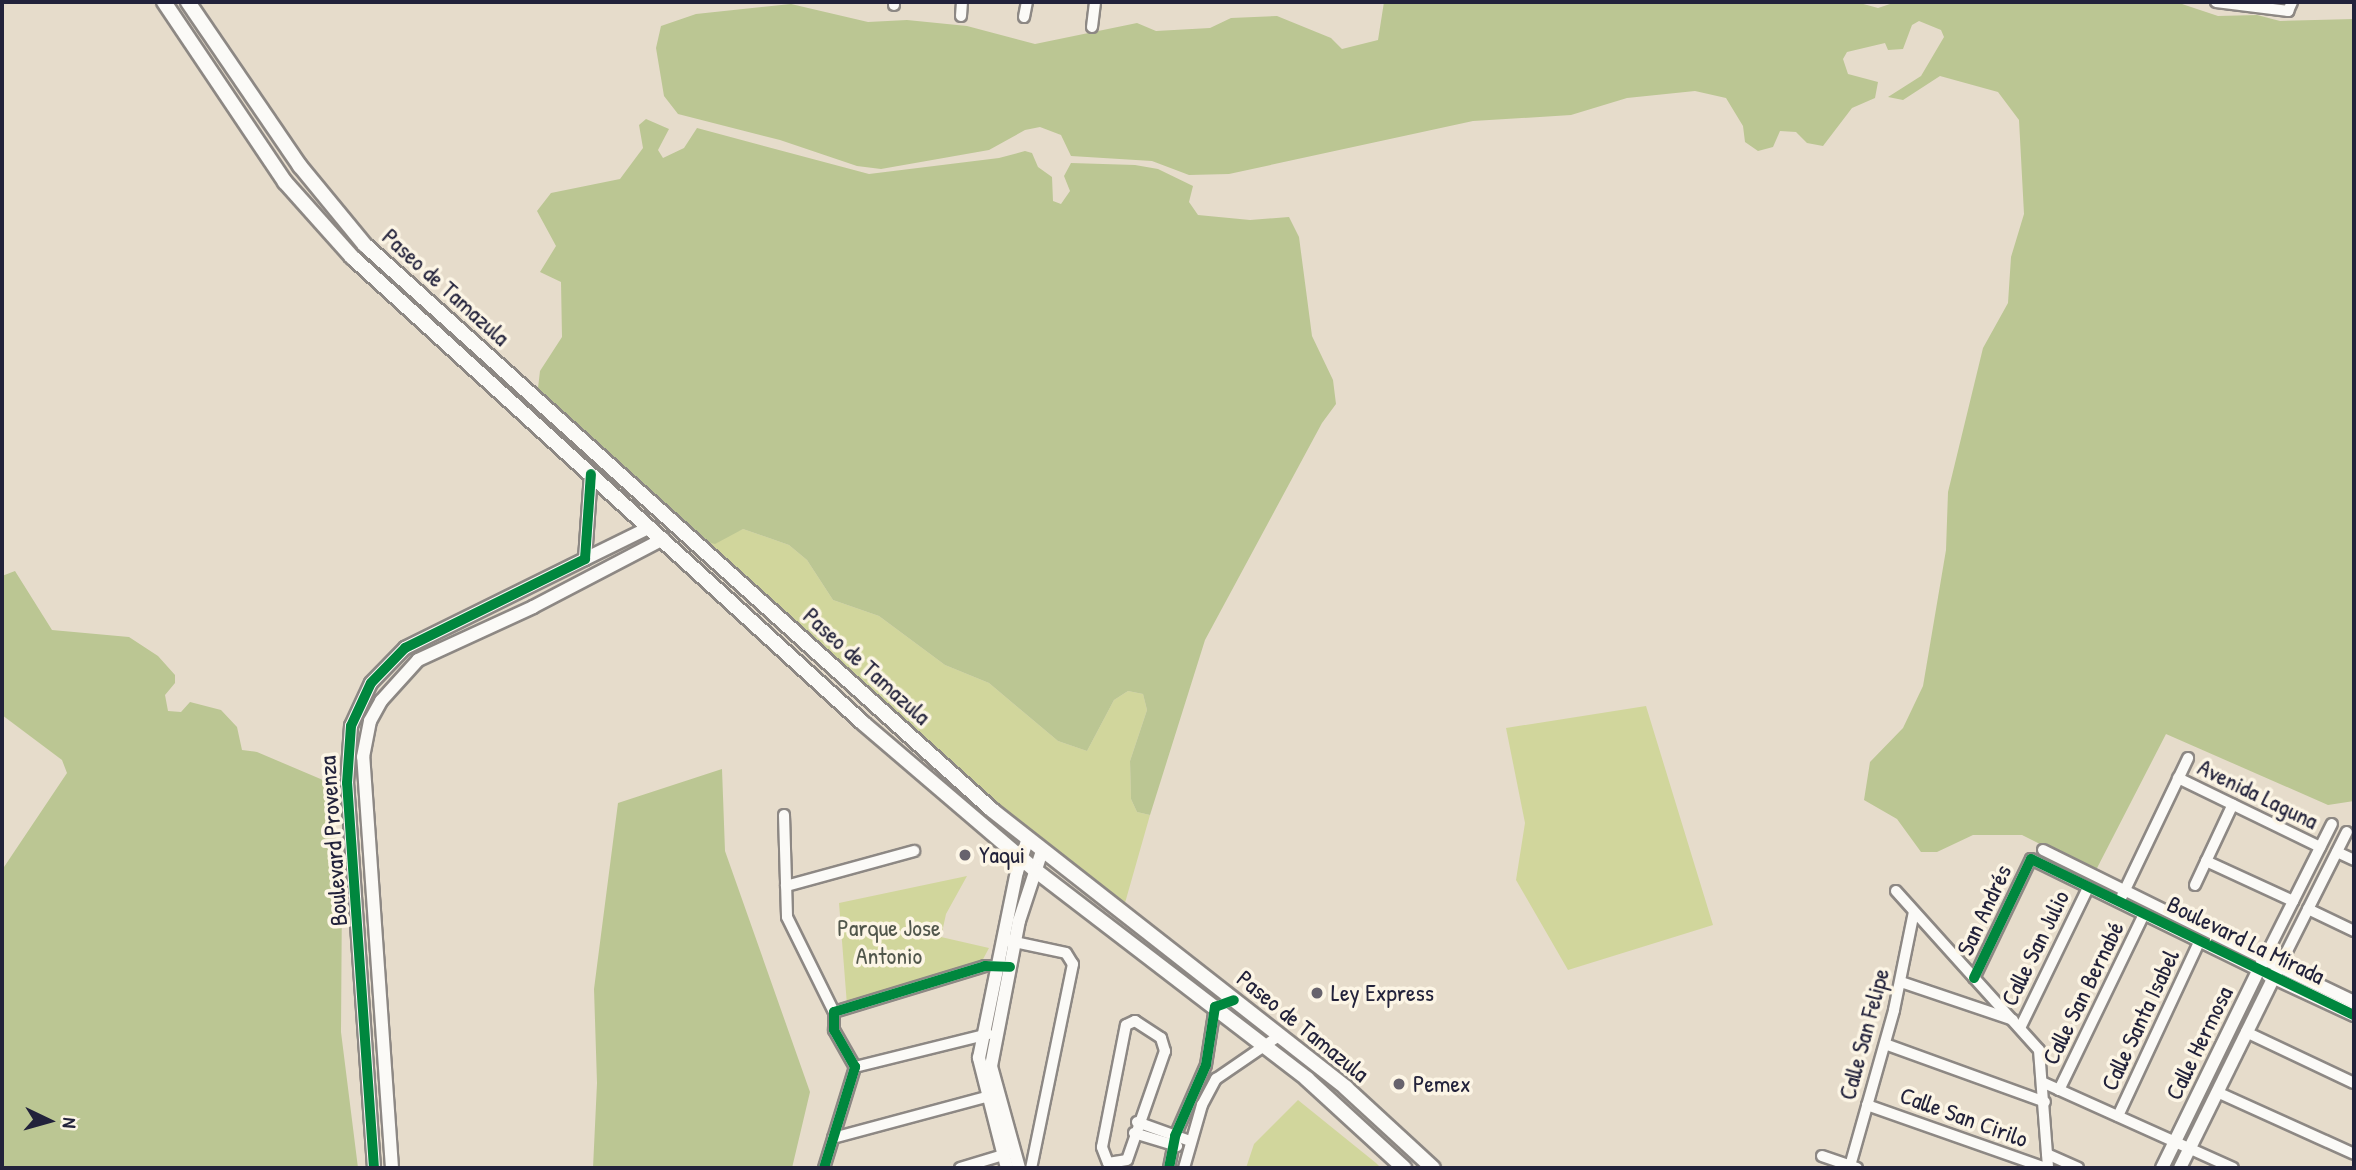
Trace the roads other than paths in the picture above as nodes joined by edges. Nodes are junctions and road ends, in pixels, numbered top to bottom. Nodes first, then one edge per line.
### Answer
1 (164, 2) edge
2 (188, 2) edge
3 (962, 2) edge
4 (1027, 2) edge
5 (1095, 2) edge
6 (2216, 2) edge
7 (2292, 2) edge
8 (961, 16) dead end
9 (1024, 17) dead end
10 (1092, 27) dead end
11 (591, 474) junction
12 (650, 527) junction
13 (663, 539) junction
14 (585, 559) junction
15 (468, 617) junction
16 (475, 635) junction
17 (2188, 758) dead end
18 (2178, 778) junction
19 (2233, 804) junction
20 (784, 815) dead end
21 (2332, 824) dead end
22 (2347, 832) dead end
23 (1028, 839) junction
24 (2320, 847) junction
25 (2043, 850) dead end
26 (914, 851) dead end
27 (1042, 851) junction
28 (2337, 852) junction
29 (1022, 858) junction
30 (2031, 859) joint
31 (369, 860) junction
32 (2354, 860) edge
33 (2206, 861) junction
34 (355, 863) junction
35 (1035, 870) junction
36 (2194, 885) dead end
37 (786, 886) junction
38 (2088, 888) junction
39 (1896, 891) dead end
40 (2124, 891) junction
41 (2293, 901) junction
42 (2119, 902) junction
43 (2308, 909) junction
44 (1914, 912) junction
45 (2144, 914) junction
46 (2354, 931) edge
47 (1009, 941) junction
48 (2199, 942) junction
49 (2261, 965) junction
50 (1003, 966) junction
51 (2277, 972) junction
52 (1974, 978) junction
53 (1901, 982) junction
54 (1234, 1000) junction
55 (2354, 1002) edge
56 (1215, 1007) junction
57 (834, 1012) junction
58 (2354, 1015) edge
59 (2017, 1024) junction
60 (2246, 1032) junction
61 (989, 1034) junction
62 (1280, 1035) junction
63 (1885, 1044) junction
64 (1265, 1046) junction
65 (1206, 1065) junction
66 (855, 1067) junction
67 (1222, 1076) junction
68 (2044, 1083) junction
69 (2354, 1083) edge
70 (2059, 1090) junction
71 (2217, 1092) junction
72 (992, 1096) junction
73 (1191, 1100) junction
74 (2045, 1102) junction
75 (1202, 1105) junction
76 (1867, 1105) junction
77 (1340, 1108) junction
78 (2118, 1116) junction
79 (1135, 1128) junction
80 (1392, 1129) junction
81 (833, 1138) junction
82 (1174, 1140) junction
83 (2175, 1141) junction
84 (1189, 1145) junction
85 (2190, 1149) junction
86 (390, 1154) junction
87 (2047, 1154) junction
88 (2354, 1154) edge
89 (1003, 1155) junction
90 (1822, 1156) dead end
91 (374, 1163) edge
92 (1853, 1167) edge
93 (392, 1168) edge
94 (824, 1168) edge
95 (960, 1168) edge
96 (1007, 1168) edge
97 (1019, 1168) edge
98 (1031, 1168) edge
99 (1169, 1168) edge
100 (1184, 1168) edge
101 (1404, 1168) edge
102 (1433, 1168) edge
103 (2047, 1168) edge
104 (2078, 1168) edge
105 (2162, 1168) edge
106 (2180, 1168) edge
107 (2233, 1168) edge

1 - 11 main road, Paseo de Tamazula
2 - 23 main road, Paseo de Tamazula
3 - 8 street
4 - 9 street
5 - 10 street
6 - 7 street
11 - 12 main road, Paseo de Tamazula
11 - 14 street
12 - 13 main road, Paseo de Tamazula
12 - 14 street, Boulevard Provenza
13 - 16 street, Boulevard Provenza
13 - 29 main road, Paseo de Tamazula
14 - 15 street, Boulevard Provenza
15 - 16 street
15 - 34 street, Boulevard Provenza
16 - 31 street, Boulevard Provenza
17 - 18 street
18 - 19 street, Avenida Laguna
18 - 40 street
19 - 24 street, Avenida Laguna
19 - 33 street
20 - 37 street
21 - 24 street, Calle Hermosa
22 - 28 street, Calle Hermosa
23 - 27 main road, Paseo de Tamazula
23 - 29 street
24 - 41 street, Calle Hermosa
25 - 40 street, Boulevard La Mirada
26 - 37 street
27 - 35 street
27 - 54 main road, Paseo de Tamazula
28 - 32 street, Avenida Laguna
28 - 43 street, Calle Hermosa
29 - 35 main road, Paseo de Tamazula
29 - 47 street
30 - 38 street, Boulevard La Mirada
30 - 52 street, San Andrés
31 - 34 street, Boulevard Provenza
31 - 86 street, Boulevard Provenza
33 - 36 street
33 - 41 street
34 - 91 street, Boulevard Provenza
35 - 47 street
35 - 56 main road, Paseo de Tamazula
37 - 57 street
38 - 42 street, Boulevard La Mirada
38 - 59 street, Calle San Julio
39 - 44 street
40 - 42 street
40 - 49 street, Boulevard La Mirada
41 - 49 street, Calle Hermosa
42 - 45 street, Boulevard La Mirada
43 - 46 street
43 - 51 street, Calle Hermosa
44 - 52 street
44 - 53 street, Calle San Felipe
45 - 48 street, Boulevard La Mirada
45 - 70 street, Calle San Bernabé
47 - 50 street
47 - 98 street
48 - 49 street, Boulevard La Mirada
48 - 78 street, Calle Santa Isabel
49 - 51 street, Boulevard La Mirada
49 - 83 street, Calle Hermosa
50 - 57 street
50 - 61 street
51 - 55 street, Boulevard La Mirada
51 - 58 street, Boulevard La Mirada
51 - 60 street, Calle Hermosa
52 - 59 street
53 - 59 street
53 - 63 street, Calle San Felipe
54 - 56 street
54 - 62 main road, Paseo de Tamazula
56 - 64 main road, Paseo de Tamazula
56 - 65 street
57 - 66 street
59 - 68 street
60 - 69 street
60 - 71 street, Calle Hermosa
61 - 66 street
61 - 72 street
62 - 64 street
62 - 80 main road, Paseo de Tamazula
63 - 74 street
63 - 76 street, Calle San Felipe
64 - 67 street
64 - 77 main road, Paseo de Tamazula
65 - 67 street
65 - 73 street
66 - 81 street
67 - 75 street
68 - 70 street
68 - 74 street
70 - 78 street
71 - 85 street, Calle Hermosa
71 - 88 street
72 - 81 street
72 - 89 street
72 - 97 street
73 - 75 street
73 - 82 street
74 - 87 street
75 - 84 street
76 - 92 street, Calle San Felipe
76 - 103 street, Calle San Cirilo
77 - 80 main road
77 - 101 main road, Paseo de Tamazula
78 - 83 street
79 - 79 street
79 - 82 street
80 - 102 main road, Paseo de Tamazula
81 - 94 street
82 - 84 street
82 - 99 street
83 - 85 street
83 - 105 street, Calle Hermosa
84 - 100 street
85 - 106 street, Calle Hermosa
85 - 107 street
86 - 91 street, Boulevard Provenza
86 - 93 street, Boulevard Provenza
87 - 103 street
87 - 104 street
89 - 95 street
89 - 96 street
90 - 92 street

